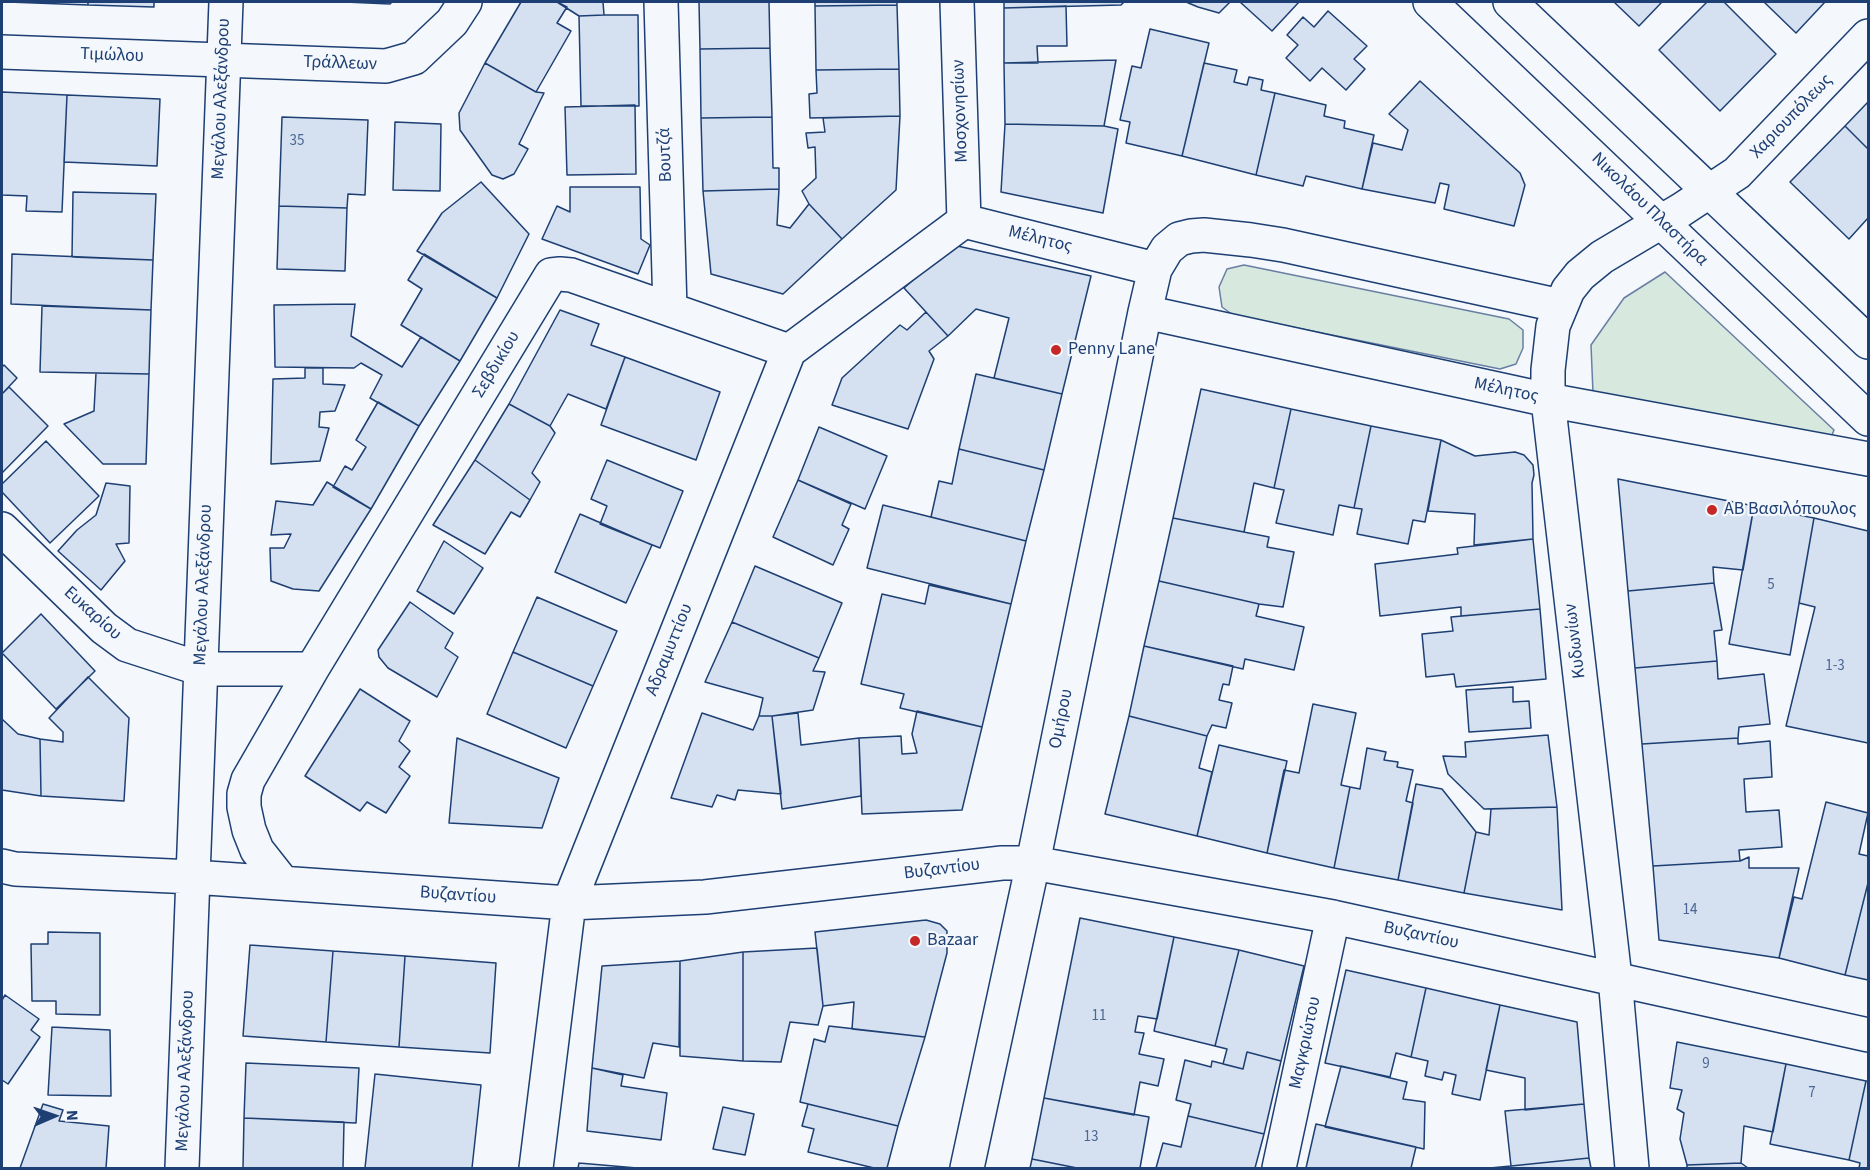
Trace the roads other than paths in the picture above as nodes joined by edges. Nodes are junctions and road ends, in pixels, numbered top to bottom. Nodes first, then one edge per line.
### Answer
1 (226, 2) edge
2 (465, 2) edge
3 (661, 2) edge
4 (957, 2) edge
5 (1430, 2) edge
6 (1510, 2) edge
7 (1869, 36) edge
8 (2, 52) edge
9 (223, 61) junction
10 (1710, 192) junction
11 (964, 221) junction
12 (1661, 221) junction
13 (1155, 268) junction
14 (1561, 306) junction
15 (670, 309) junction
16 (1145, 312) junction
17 (1869, 342) edge
18 (789, 351) junction
19 (1548, 400) junction
20 (1869, 419) edge
21 (1869, 459) edge
22 (2, 529) edge
23 (201, 669) junction
24 (312, 669) junction
25 (1033, 863) junction
26 (6, 874) edge
27 (193, 877) junction
28 (283, 883) junction
29 (569, 903) junction
30 (1333, 916) junction
31 (1614, 978) junction
32 (1869, 1035) edge
33 (182, 1168) edge
34 (536, 1168) edge
35 (968, 1168) edge
36 (1279, 1168) edge
37 (1632, 1168) edge

1 - 9 street, Μεγάλου Αλεξάνδρου
2 - 9 street, Τράλλεων
3 - 15 street, Βουτζά
4 - 11 street, Μοσχονησίων
5 - 12 street, Νικολάου Πλαστήρα
6 - 10 street
7 - 10 street, Χαριουπόλεως
8 - 9 street, Τιμώλου
9 - 23 street, Μεγάλου Αλεξάνδρου
10 - 12 street, Κυδωνίων
10 - 17 street
11 - 13 street, Μέλητος
11 - 18 street
12 - 14 street, Κυδωνίων
12 - 20 street, Νικολάου Πλαστήρα
13 - 14 street
13 - 16 street, Ομήρου
14 - 19 street, Κυδωνίων
15 - 18 street, Σεβδικίου
15 - 24 street, Σεβδικίου
16 - 19 street, Μέλητος
16 - 25 street, Ομήρου
18 - 29 street, Αδραμυττίου
19 - 21 street, Μέλητος
19 - 31 street, Κυδωνίων
22 - 23 street, Ευκαρίου
23 - 24 street
23 - 27 street, Μεγάλου Αλεξάνδρου
24 - 28 street, Σεβδικίου
25 - 29 street, Βυζαντίου
25 - 30 street, Βυζαντίου
25 - 35 street, Ομήρου
26 - 27 street, Βυζαντίου
27 - 28 street, Βυζαντίου
27 - 33 street, Μεγάλου Αλεξάνδρου
28 - 29 street, Βυζαντίου
29 - 34 street, Αδραμυττίου
30 - 31 street, Βυζαντίου
30 - 36 street, Μαγκριώτου
31 - 32 street, Βυζαντίου
31 - 37 street, Κυδωνίων

